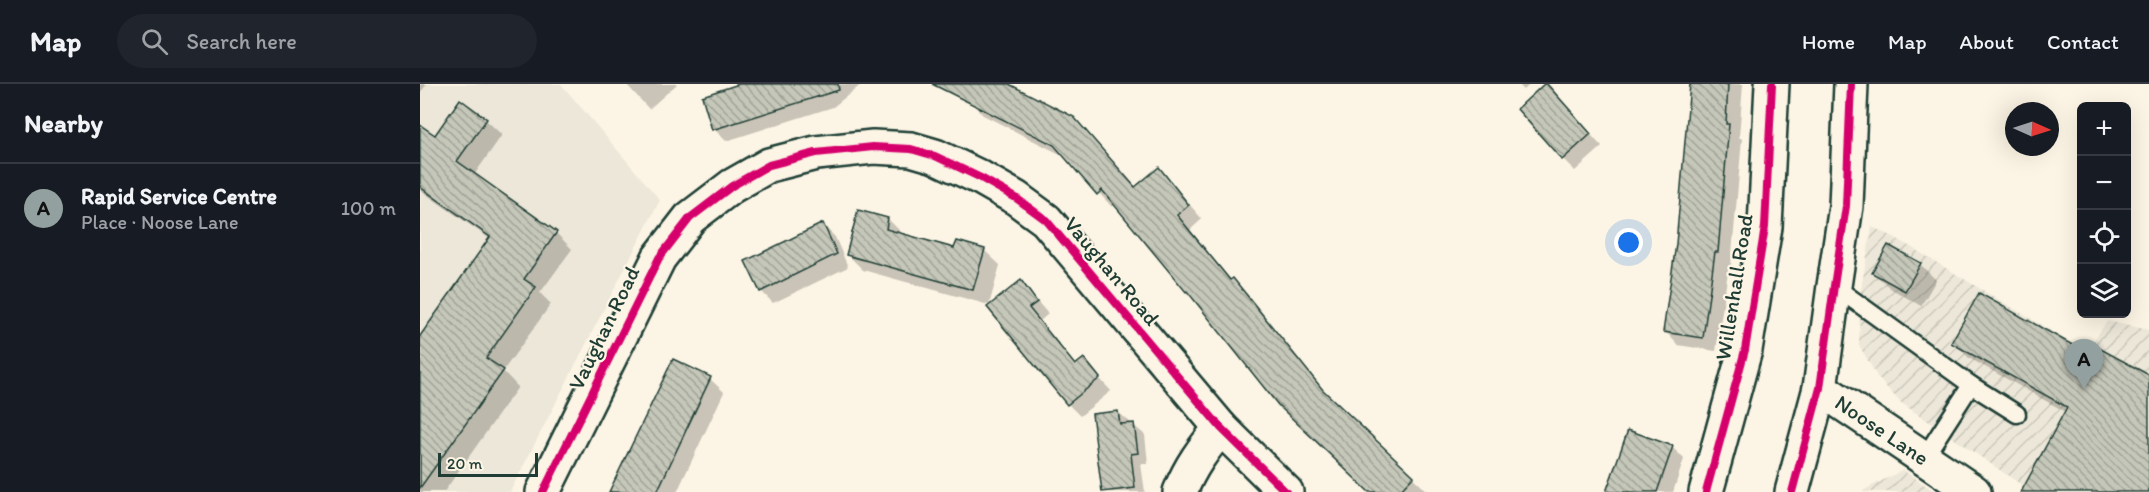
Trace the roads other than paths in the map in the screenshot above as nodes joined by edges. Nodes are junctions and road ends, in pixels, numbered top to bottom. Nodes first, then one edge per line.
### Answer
1 (1772, 84) edge
2 (1851, 84) edge
3 (1834, 286) junction
4 (1971, 385) junction
5 (1820, 388) junction
6 (2017, 414) dead end
7 (1221, 429) junction
8 (1924, 458) junction
9 (543, 492) edge
10 (1180, 492) edge
11 (1286, 492) edge
12 (1706, 492) edge
13 (1792, 492) edge
14 (1974, 492) edge

1 - 12 main road, Willenhall Road
2 - 3 main road
3 - 4 lane
3 - 5 main road
4 - 6 lane
4 - 8 lane
5 - 8 main road, Noose Lane
5 - 13 main road
7 - 9 main road, Vaughan Road
7 - 10 main road
7 - 11 main road, Vaughan Road
8 - 14 main road, Noose Lane

